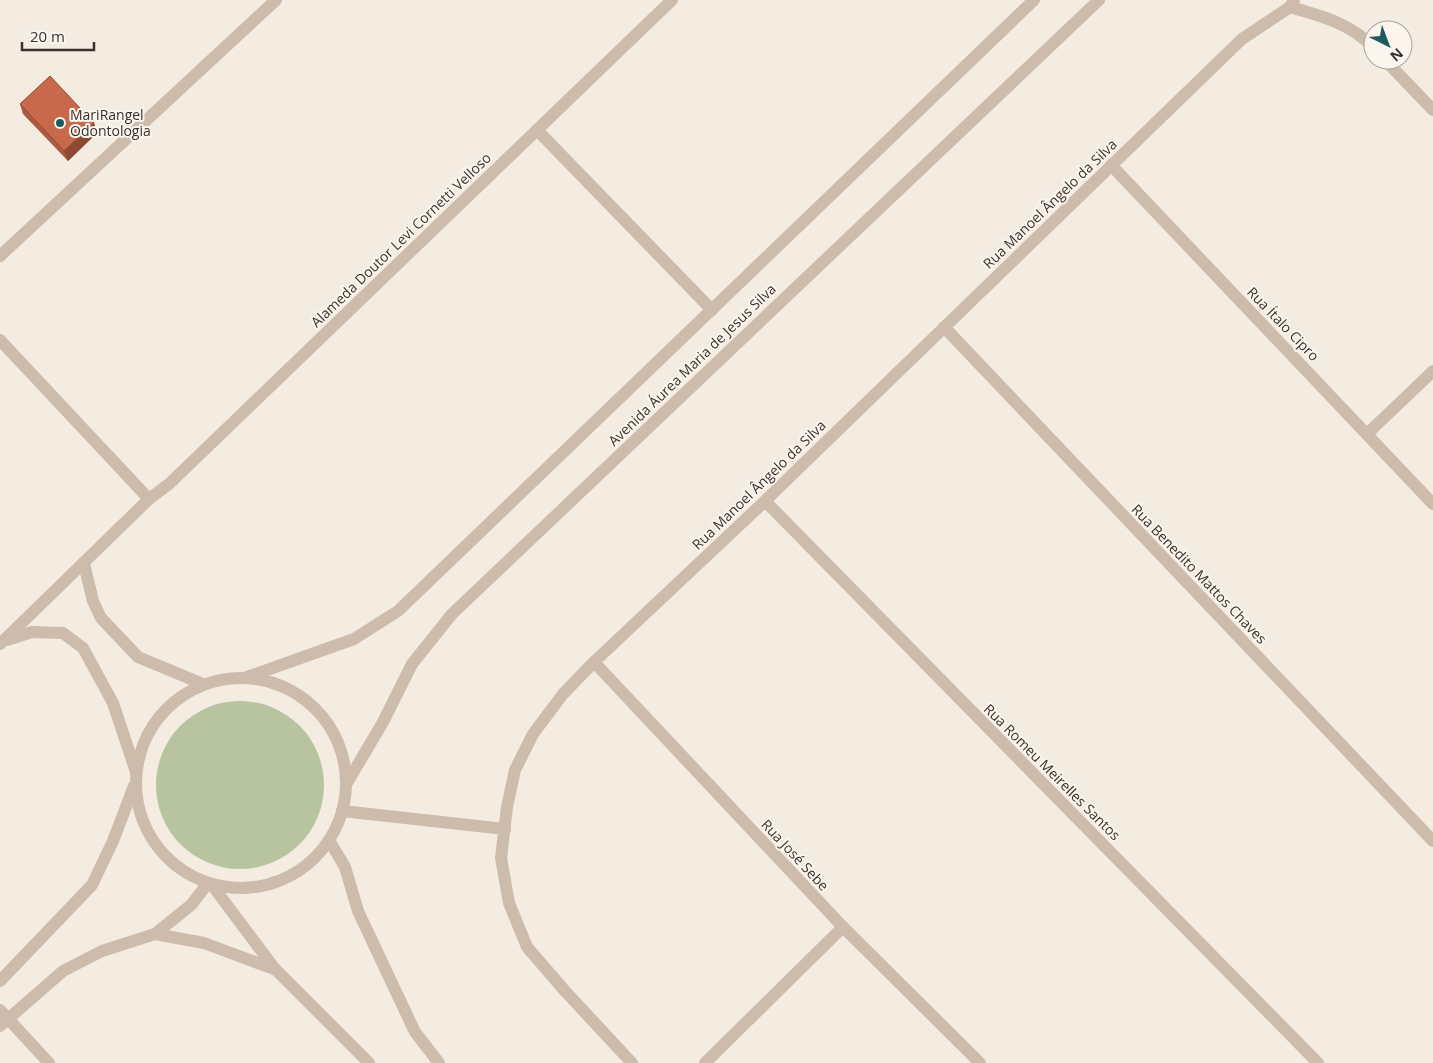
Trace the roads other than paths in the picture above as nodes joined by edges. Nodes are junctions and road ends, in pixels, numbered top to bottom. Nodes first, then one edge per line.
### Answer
1 (276, 0) edge
2 (672, 0) edge
3 (1034, 0) edge
4 (1098, 0) edge
5 (1291, 2) edge
6 (1363, 37) edge
7 (1395, 70) edge
8 (1433, 110) edge
9 (537, 130) junction
10 (1111, 165) junction
11 (0, 256) edge
12 (712, 310) junction
13 (944, 327) junction
14 (0, 340) edge
15 (1433, 371) edge
16 (1367, 434) junction
17 (149, 499) junction
18 (765, 501) junction
19 (1433, 504) edge
20 (84, 564) junction
21 (1, 643) edge
22 (594, 662) junction
23 (247, 677) junction
24 (203, 684) junction
25 (135, 778) junction
26 (347, 783) junction
27 (342, 811) junction
28 (505, 829) junction
29 (330, 840) junction
30 (1433, 841) edge
31 (210, 884) junction
32 (843, 927) junction
33 (155, 934) junction
34 (275, 969) junction
35 (0, 981) edge
36 (3, 1018) edge
37 (48, 1063) edge
38 (369, 1063) edge
39 (439, 1063) edge
40 (632, 1063) edge
41 (705, 1063) edge
42 (980, 1063) edge
43 (1318, 1063) edge

1 - 11 street
2 - 9 street, Alameda Doutor Levi Cornetti Velloso
3 - 12 street, Avenida Áurea Maria de Jesus Silva
4 - 26 street, Avenida Áurea Maria de Jesus Silva
5 - 6 street
5 - 10 street, Rua Manoel Ângelo da Silva
7 - 8 street
9 - 12 street
9 - 17 street, Alameda Doutor Levi Cornetti Velloso
10 - 13 street, Rua Manoel Ângelo da Silva
10 - 16 street, Rua Ítalo Cipro
12 - 23 street, Avenida Áurea Maria de Jesus Silva
13 - 18 street, Rua Manoel Ângelo da Silva
13 - 30 street, Rua Benedito Mattos Chaves
14 - 17 street
15 - 16 street
16 - 19 street, Rua Ítalo Cipro
17 - 20 street, Alameda Doutor Levi Cornetti Velloso
18 - 22 street, Rua Manoel Ângelo da Silva
18 - 43 street, Rua Romeu Meirelles Santos
20 - 21 street, Alameda Doutor Levi Cornetti Velloso
20 - 24 street
21 - 25 street
22 - 28 street, Rua Manoel Ângelo da Silva
22 - 32 street, Rua José Sebe
23 - 24 street
23 - 26 street
24 - 25 street
25 - 31 street
25 - 35 street
26 - 27 street
27 - 28 street
27 - 29 street
28 - 40 street, Rua Manoel Ângelo da Silva
29 - 31 street
29 - 39 street
31 - 33 street
31 - 34 street
32 - 41 street
32 - 42 street, Rua José Sebe
33 - 34 street
33 - 36 street
34 - 38 street
36 - 37 street

